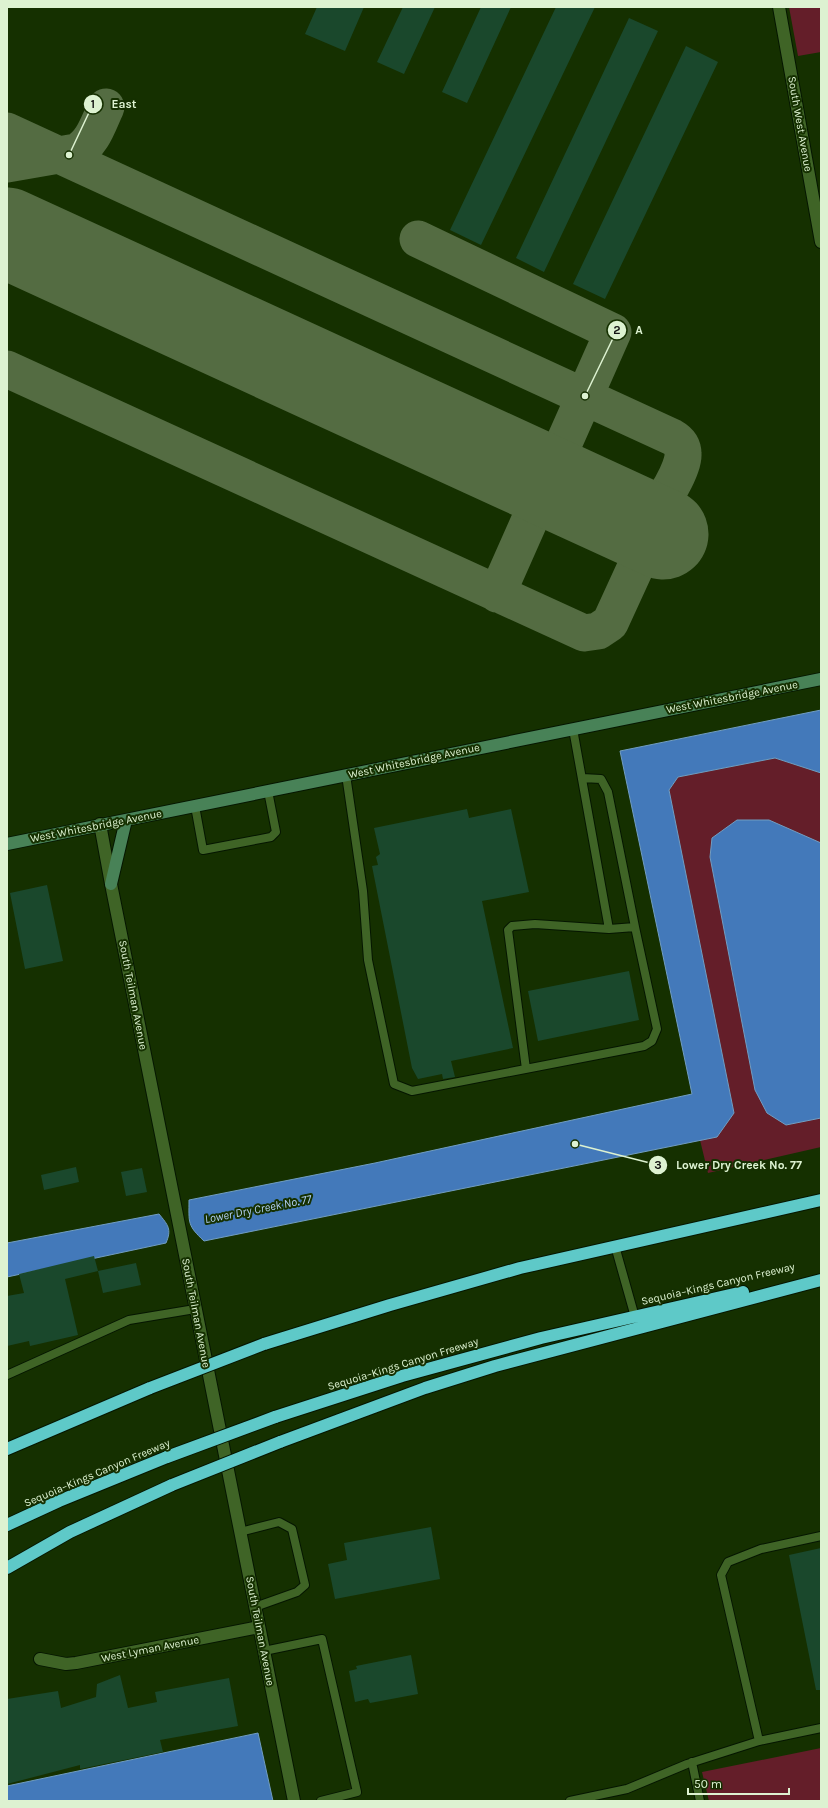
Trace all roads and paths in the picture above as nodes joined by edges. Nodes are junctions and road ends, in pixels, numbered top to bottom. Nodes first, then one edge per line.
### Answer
1 (779, 7) edge
2 (821, 242) edge
3 (821, 679) edge
4 (573, 729) junction
5 (346, 775) junction
6 (582, 778) junction
7 (268, 791) junction
8 (195, 806) junction
9 (126, 820) junction
10 (100, 824) junction
11 (7, 844) edge
12 (111, 884) junction
13 (635, 927) junction
14 (609, 929) junction
15 (526, 1068) junction
16 (821, 1200) edge
17 (615, 1246) junction
18 (821, 1274) edge
19 (821, 1280) edge
20 (195, 1309) junction
21 (635, 1317) junction
22 (7, 1375) edge
23 (7, 1449) edge
24 (7, 1525) edge
25 (240, 1532) junction
26 (821, 1536) edge
27 (7, 1568) edge
28 (255, 1607) junction
29 (259, 1627) junction
30 (264, 1651) junction
31 (40, 1659) dead end
32 (821, 1728) edge
33 (759, 1741) junction
34 (692, 1762) junction
35 (294, 1801) edge
36 (321, 1801) edge
37 (570, 1801) edge
38 (700, 1801) edge

1 - 2 street, South West Avenue
3 - 4 main road, West Whitesbridge Avenue
4 - 5 main road, West Whitesbridge Avenue
4 - 6 lane
5 - 7 main road, West Whitesbridge Avenue
5 - 15 lane
6 - 13 lane
6 - 14 lane
7 - 8 main road, West Whitesbridge Avenue
7 - 8 lane
8 - 9 main road, West Whitesbridge Avenue
9 - 10 main road, West Whitesbridge Avenue
9 - 12 main road
10 - 11 main road, West Whitesbridge Avenue
10 - 12 street, South Teilman Avenue
12 - 20 street, South Teilman Avenue
13 - 14 lane
13 - 15 lane
14 - 15 lane
16 - 17 highway
17 - 21 lane
17 - 23 highway, bridge
18 - 21 highway, Sequoia–Kings Canyon Freeway
19 - 27 highway, bridge
20 - 22 lane
20 - 25 street, South Teilman Avenue
21 - 24 highway, Sequoia–Kings Canyon Freeway, bridge
25 - 28 street, South Teilman Avenue
25 - 28 lane
26 - 33 lane
28 - 29 street, South Teilman Avenue
29 - 30 street, South Teilman Avenue
29 - 31 street, West Lyman Avenue
30 - 35 street, South Teilman Avenue
30 - 36 lane
32 - 33 lane
33 - 34 lane
34 - 37 lane
34 - 38 lane

